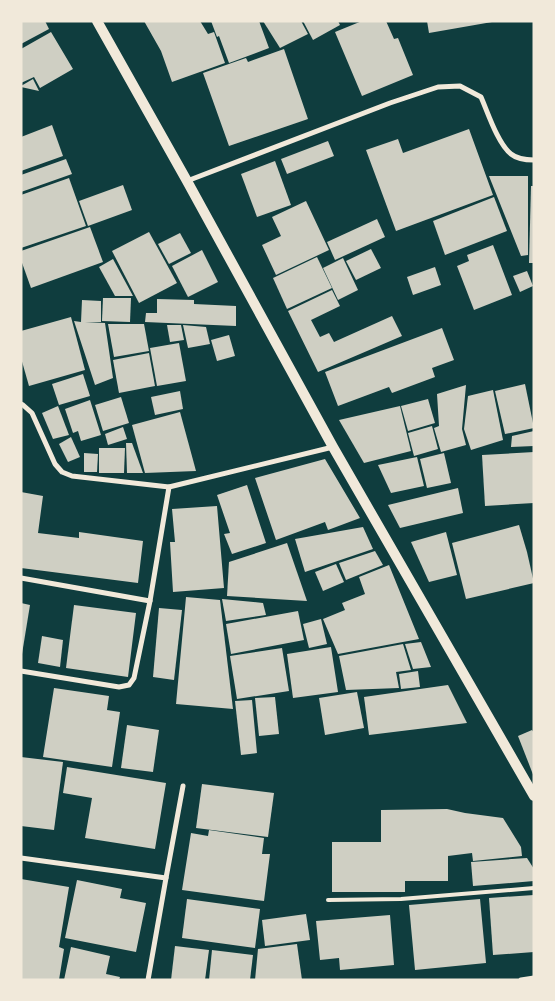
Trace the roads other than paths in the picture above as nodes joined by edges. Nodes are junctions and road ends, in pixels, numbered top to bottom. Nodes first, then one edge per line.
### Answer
1 (97, 21) edge
2 (534, 160) edge
3 (187, 181) junction
4 (21, 404) edge
5 (333, 447) junction
6 (168, 487) junction
7 (21, 578) edge
8 (150, 601) junction
9 (21, 671) edge
10 (183, 786) dead end
11 (534, 796) edge
12 (21, 858) edge
13 (166, 878) junction
14 (534, 888) edge
15 (328, 900) dead end
16 (534, 978) edge
17 (148, 980) edge
18 (520, 980) edge

1 - 3 main road
2 - 3 street
3 - 5 main road
4 - 6 street
5 - 6 street
5 - 11 main road
6 - 8 street
7 - 8 street
8 - 9 street
10 - 13 street
12 - 13 street
13 - 17 street
14 - 15 lane
16 - 18 street

